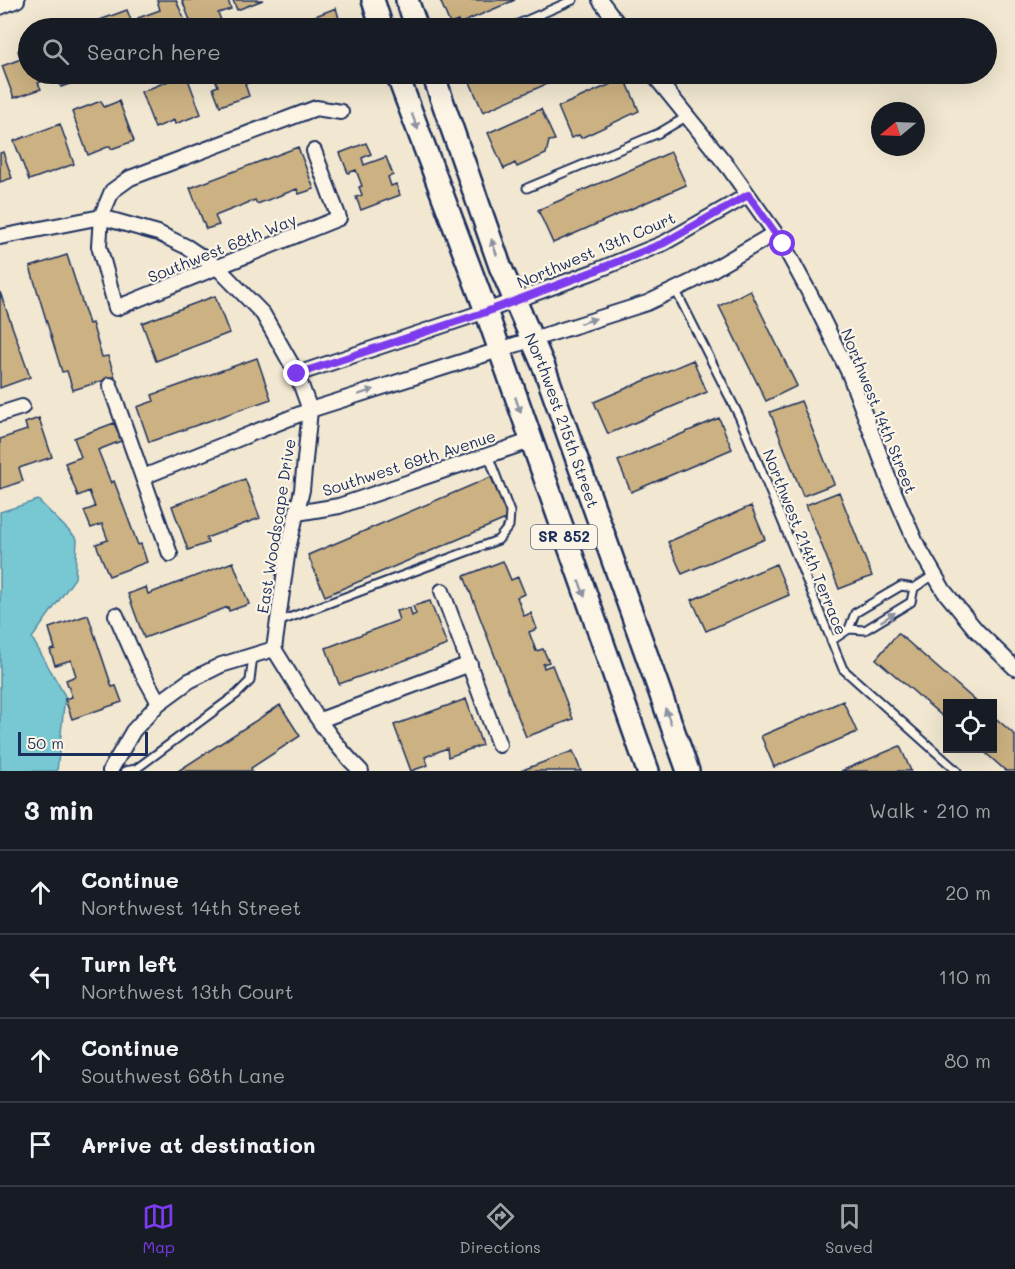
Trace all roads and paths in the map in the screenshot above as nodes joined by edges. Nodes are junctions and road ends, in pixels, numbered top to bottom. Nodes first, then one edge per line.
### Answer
1 (17, 0) edge
2 (373, 0) edge
3 (407, 0) edge
4 (573, 0) edge
5 (600, 0) edge
6 (0, 7) edge
7 (379, 18) edge
8 (413, 18) edge
9 (532, 18) edge
10 (614, 18) edge
11 (401, 84) edge
12 (436, 84) edge
13 (661, 84) edge
14 (341, 112) dead end
15 (686, 117) junction
16 (314, 151) dead end
17 (527, 188) dead end
18 (748, 195) junction
19 (102, 217) junction
20 (775, 233) junction
21 (0, 237) edge
22 (218, 268) junction
23 (675, 289) junction
24 (516, 301) junction
25 (486, 312) junction
26 (532, 339) junction
27 (499, 350) junction
28 (297, 374) junction
29 (110, 385) dead end
30 (22, 407) dead end
31 (310, 410) junction
32 (0, 414) edge
33 (530, 441) junction
34 (488, 455) junction
35 (143, 477) junction
36 (297, 513) junction
37 (170, 554) dead end
38 (934, 575) junction
39 (914, 588) junction
40 (442, 591) dead end
41 (116, 615) dead end
42 (278, 622) junction
43 (849, 629) junction
44 (831, 641) junction
45 (274, 649) junction
46 (253, 655) junction
47 (470, 664) junction
48 (1015, 668) edge
49 (159, 703) junction
50 (320, 720) junction
51 (499, 745) dead end
52 (110, 771) edge
53 (125, 771) edge
54 (361, 771) edge
55 (648, 771) edge
56 (688, 771) edge
57 (957, 771) edge

1 - 6 street
2 - 7 main road
3 - 8 main road
4 - 9 lane
5 - 10 street
11 -> 25 main road, Northwest 215th Street / SR 852
24 -> 12 main road, Northwest 215th Street / SR 852
13 - 15 street, Northwest 14th Street
14 - 19 street
15 - 17 lane
15 - 18 street, Northwest 14th Street
16 - 22 street, Southwest 68th Way
18 - 20 street, Northwest 14th Street
18 - 24 street, Northwest 13th Court
19 - 21 street, East Woodscape Drive
19 - 22 street, East Woodscape Drive
19 - 22 street, Southwest 68th Way
20 - 23 street
20 - 38 street, Northwest 14th Street
22 - 28 street, East Woodscape Drive
26 -> 23 street
23 - 44 lane, Northwest 214th Terrace
24 - 25 street, Northwest 13th Court
24 - 26 main road, Northwest 215th Street / SR 852
25 - 27 main road, Northwest 215th Street / SR 852
25 - 28 street, Northwest 13th Court
26 - 27 street
56 -> 26 main road, Northwest 215th Street / SR 852
31 -> 27 street
27 -> 33 main road, Northwest 215th Street / SR 852
28 - 31 street, East Woodscape Drive
29 - 35 street
30 - 32 street
31 - 35 street
31 - 36 street, East Woodscape Drive
33 - 34 street, Southwest 69th Avenue
33 -> 55 main road, Northwest 215th Street / SR 852
34 - 36 street, Southwest 69th Avenue
34 - 42 lane
35 - 37 street
36 - 42 street, East Woodscape Drive
38 - 39 lane
38 - 48 street, Northwest 14th Street
39 - 43 lane
43 -> 39 lane
40 - 47 street
41 - 49 street
42 - 45 street, East Woodscape Drive
43 - 44 lane
44 - 57 lane, Northwest 214th Terrace
45 - 46 street
45 - 50 street
46 - 49 street
46 - 53 lane
47 - 50 street
47 - 51 street
49 - 52 street
50 - 54 street

